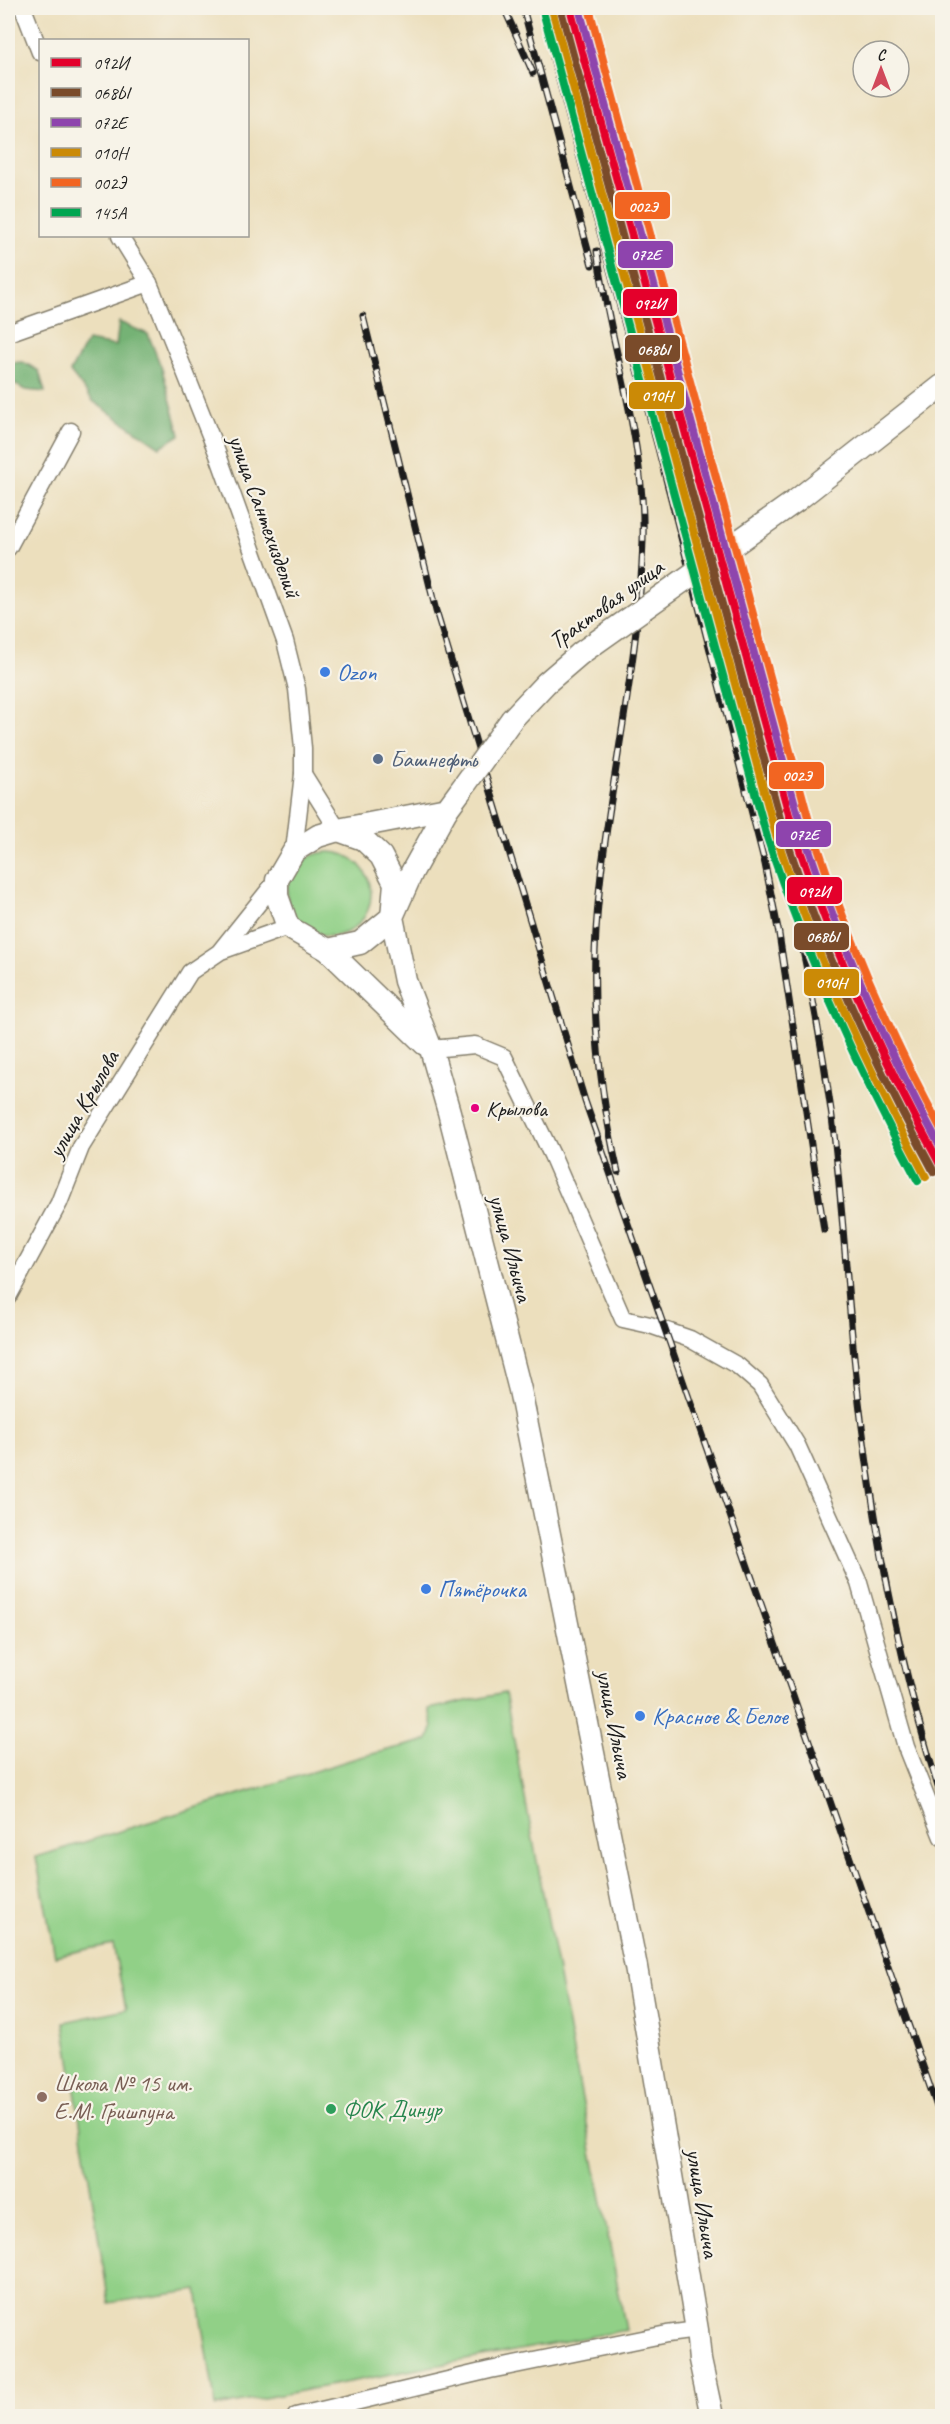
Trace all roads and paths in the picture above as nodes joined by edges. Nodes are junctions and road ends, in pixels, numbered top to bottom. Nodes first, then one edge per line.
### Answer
1 (23, 8) edge
2 (39, 49) edge
3 (121, 237) edge
4 (148, 283) junction
5 (8, 333) edge
6 (942, 386) edge
7 (70, 431) dead end
8 (8, 548) edge
9 (303, 774) junction
10 (447, 809) junction
11 (338, 830) junction
12 (294, 851) junction
13 (277, 880) junction
14 (392, 917) junction
15 (288, 927) junction
16 (328, 950) junction
17 (221, 951) junction
18 (431, 1049) junction
19 (8, 1297) edge
20 (942, 1837) edge
21 (697, 2330) junction
22 (296, 2416) edge
23 (712, 2416) edge

1 - 2 street
3 - 4 street, улица Сантехизделий
4 - 5 street
4 - 9 street, улица Сантехизделий
6 - 10 street, Трактовая улица, bridge
7 - 8 street
9 - 11 street, улица Сантехизделий
9 - 12 street, улица Сантехизделий
10 - 11 street
10 - 14 street, Трактовая улица
11 - 12 street
11 - 14 street
12 - 13 street
13 - 15 street
13 - 17 street
14 - 16 street
14 - 18 street, улица Ильича
15 - 16 street
15 - 17 street
16 - 18 street
17 - 19 street, улица Крылова
18 - 20 street
18 - 21 street, улица Ильича
21 - 22 street
21 - 23 street, улица Ильича

